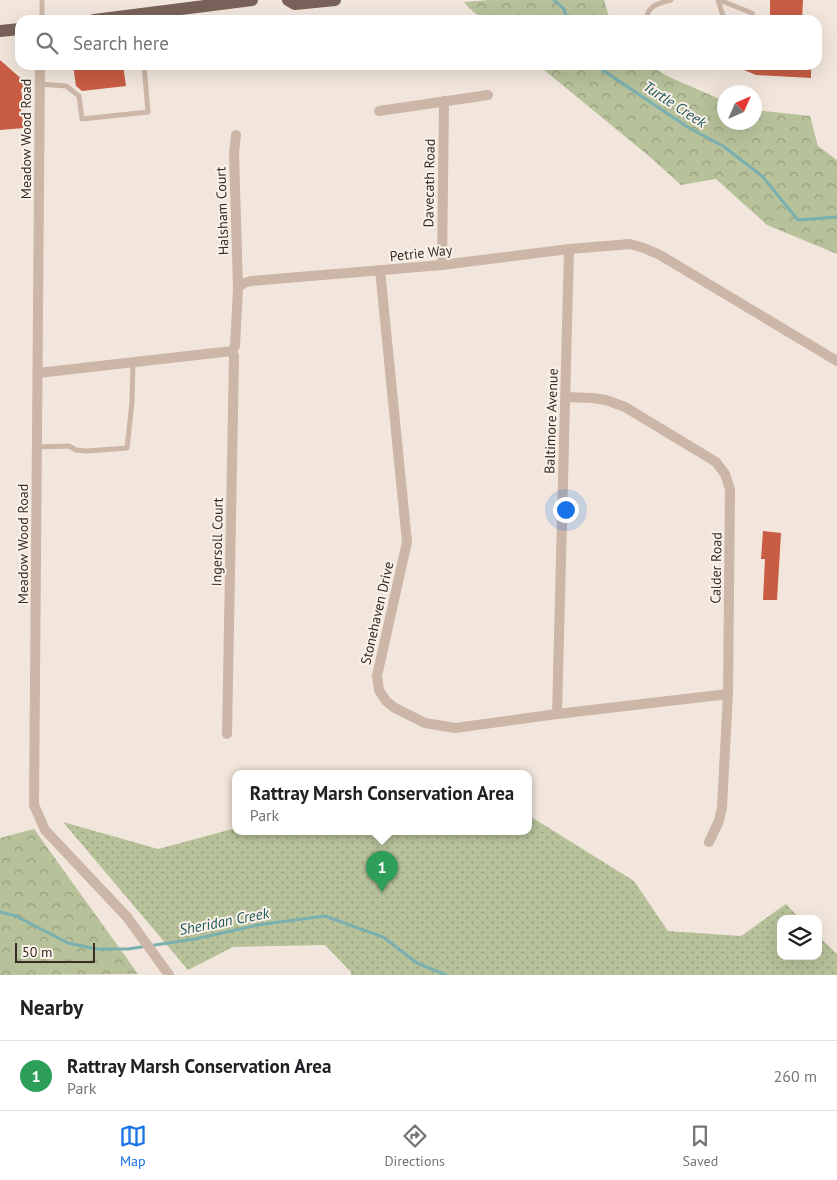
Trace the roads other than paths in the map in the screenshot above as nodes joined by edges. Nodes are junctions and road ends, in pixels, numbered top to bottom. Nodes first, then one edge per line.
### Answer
1 (42, 0) edge
2 (247, 0) edge
3 (252, 0) edge
4 (288, 0) edge
5 (335, 0) edge
6 (671, 0) edge
7 (718, 0) edge
8 (42, 15) edge
9 (152, 15) edge
10 (647, 15) edge
11 (723, 15) edge
12 (753, 15) edge
13 (15, 30) edge
14 (0, 31) edge
15 (40, 70) edge
16 (144, 70) edge
17 (40, 84) junction
18 (488, 94) dead end
19 (444, 101) junction
20 (379, 110) dead end
21 (236, 135) dead end
22 (569, 249) junction
23 (442, 265) junction
24 (380, 270) junction
25 (238, 288) junction
26 (232, 351) junction
27 (837, 361) edge
28 (133, 363) junction
29 (38, 373) junction
30 (566, 398) junction
31 (37, 447) junction
32 (728, 694) junction
33 (557, 714) junction
34 (228, 734) dead end
35 (709, 842) dead end
36 (169, 975) edge

1 - 8 lane
2 - 3 main road
2 - 9 main road
4 - 5 main road
6 - 10 lane
7 - 11 lane
7 - 12 lane
13 - 14 main road
15 - 17 street, Meadow Wood Road
16 - 17 lane
17 - 29 street, Meadow Wood Road
18 - 19 street
19 - 20 street
19 - 23 street, Davecath Road
21 - 25 street, Halsham Court
22 - 23 street, Petrie Way
22 - 27 street, Petrie Way
22 - 30 street, Baltimore Avenue
23 - 24 street, Petrie Way
24 - 25 street, Petrie Way
24 - 33 street, Stonehaven Drive
25 - 26 street
26 - 28 street
26 - 34 street, Ingersoll Court
28 - 29 street
28 - 31 lane
29 - 31 street, Meadow Wood Road
30 - 32 street, Calder Road
30 - 33 street, Baltimore Avenue
31 - 36 street, Meadow Wood Road
32 - 33 street, Stonehaven Drive
32 - 35 street, Calder Road

